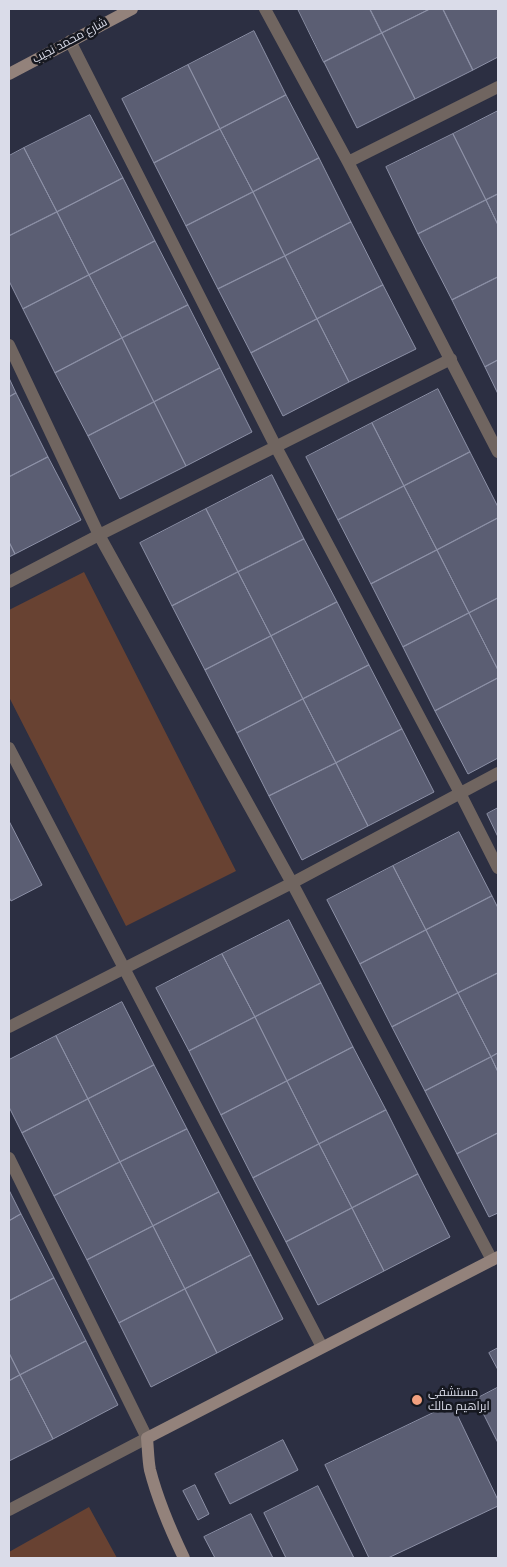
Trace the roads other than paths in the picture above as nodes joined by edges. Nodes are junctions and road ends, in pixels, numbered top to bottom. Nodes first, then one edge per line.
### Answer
1 (132, 9) edge
2 (265, 9) edge
3 (70, 41) junction
4 (9, 74) edge
5 (498, 87) edge
6 (348, 162) junction
7 (9, 345) edge
8 (451, 359) junction
9 (276, 447) junction
10 (498, 452) edge
11 (99, 535) junction
12 (9, 582) edge
13 (9, 748) edge
14 (498, 774) edge
15 (460, 793) junction
16 (498, 868) edge
17 (292, 883) junction
18 (124, 968) junction
19 (9, 1027) edge
20 (9, 1158) edge
21 (495, 1258) edge
22 (322, 1347) junction
23 (147, 1438) junction
24 (9, 1510) edge
25 (184, 1558) edge

1 - 3 street, شارع محمد نجيب
2 - 6 street
3 - 4 street, شارع محمد نجيب
3 - 9 street
5 - 6 street
6 - 8 street
7 - 11 street
8 - 9 street
8 - 10 street
9 - 11 street
9 - 15 street
11 - 12 street
11 - 17 street
13 - 18 street
14 - 15 street
15 - 16 street
15 - 17 street
17 - 18 street
17 - 21 street
18 - 19 street
18 - 22 street
20 - 23 street
21 - 22 street
22 - 23 street
23 - 24 street
23 - 25 street

